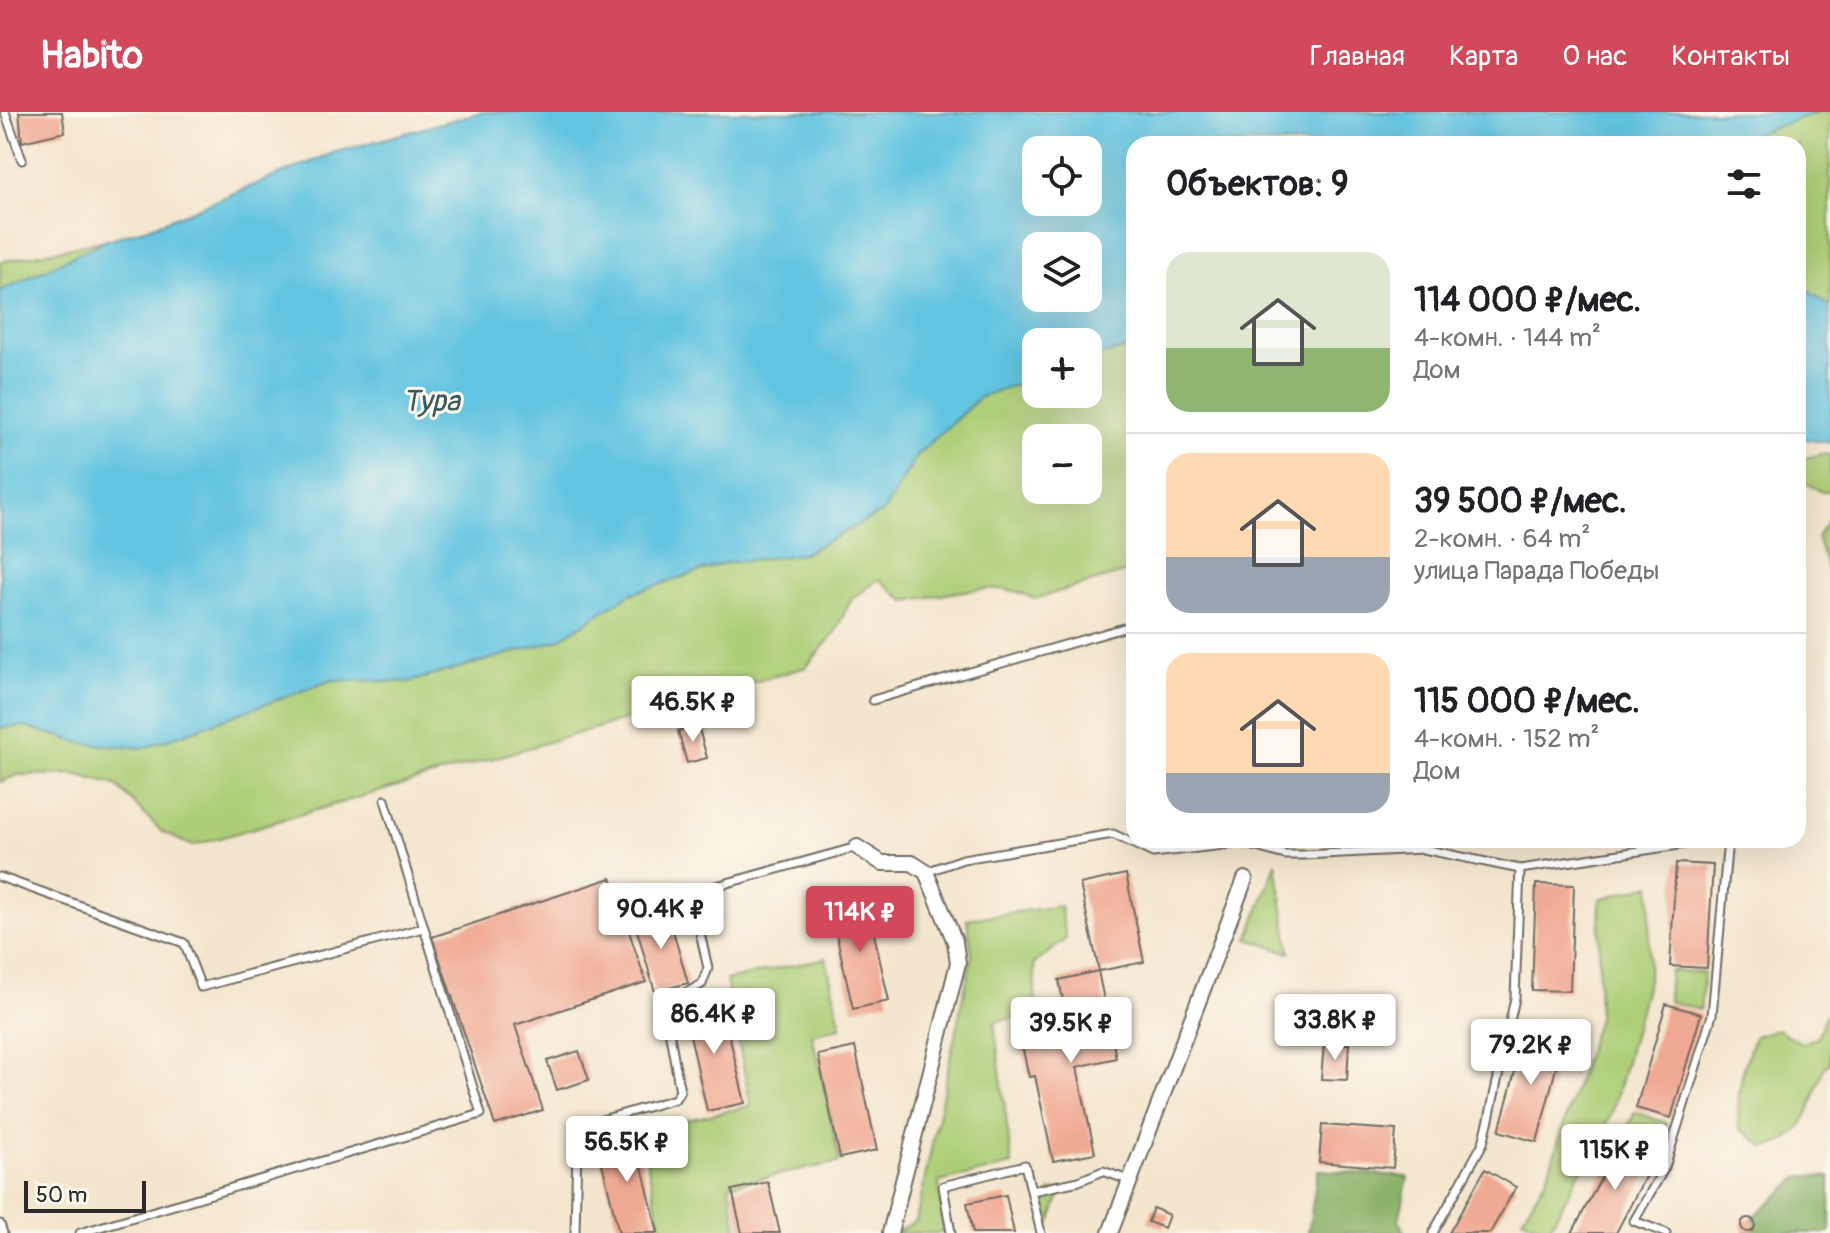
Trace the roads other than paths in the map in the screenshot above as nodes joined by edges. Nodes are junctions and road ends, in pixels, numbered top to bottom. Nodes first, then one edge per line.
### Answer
1 (5, 112) edge
2 (22, 160) dead end
3 (1126, 627) edge
4 (873, 700) dead end
5 (385, 800) dead end
6 (1126, 840) edge
7 (857, 847) joint
8 (1142, 848) edge
9 (1198, 848) edge
10 (1267, 848) edge
11 (1379, 848) edge
12 (1438, 848) edge
13 (1659, 848) edge
14 (1727, 848) edge
15 (1520, 869) junction
16 (926, 872) junction
17 (0, 877) edge
18 (1245, 879) dead end
19 (423, 928) junction
20 (1131, 1181) junction
21 (1032, 1191) junction
22 (0, 1224) edge
23 (3, 1233) edge
24 (80, 1233) edge
25 (575, 1233) edge
26 (890, 1233) edge
27 (951, 1233) edge
28 (1041, 1233) edge
29 (1110, 1233) edge
30 (1433, 1233) edge
31 (1666, 1233) edge

1 - 2 lane
3 - 4 lane
5 - 19 lane
6 - 16 lane
7 - 16 street
7 - 25 lane
8 - 9 lane
10 - 11 lane
12 - 15 lane
13 - 15 lane
14 - 31 lane
15 - 30 lane
16 - 26 street
17 - 19 lane
18 - 20 street
19 - 24 lane
20 - 21 lane
20 - 29 street
21 - 27 lane
21 - 28 lane
22 - 23 lane

